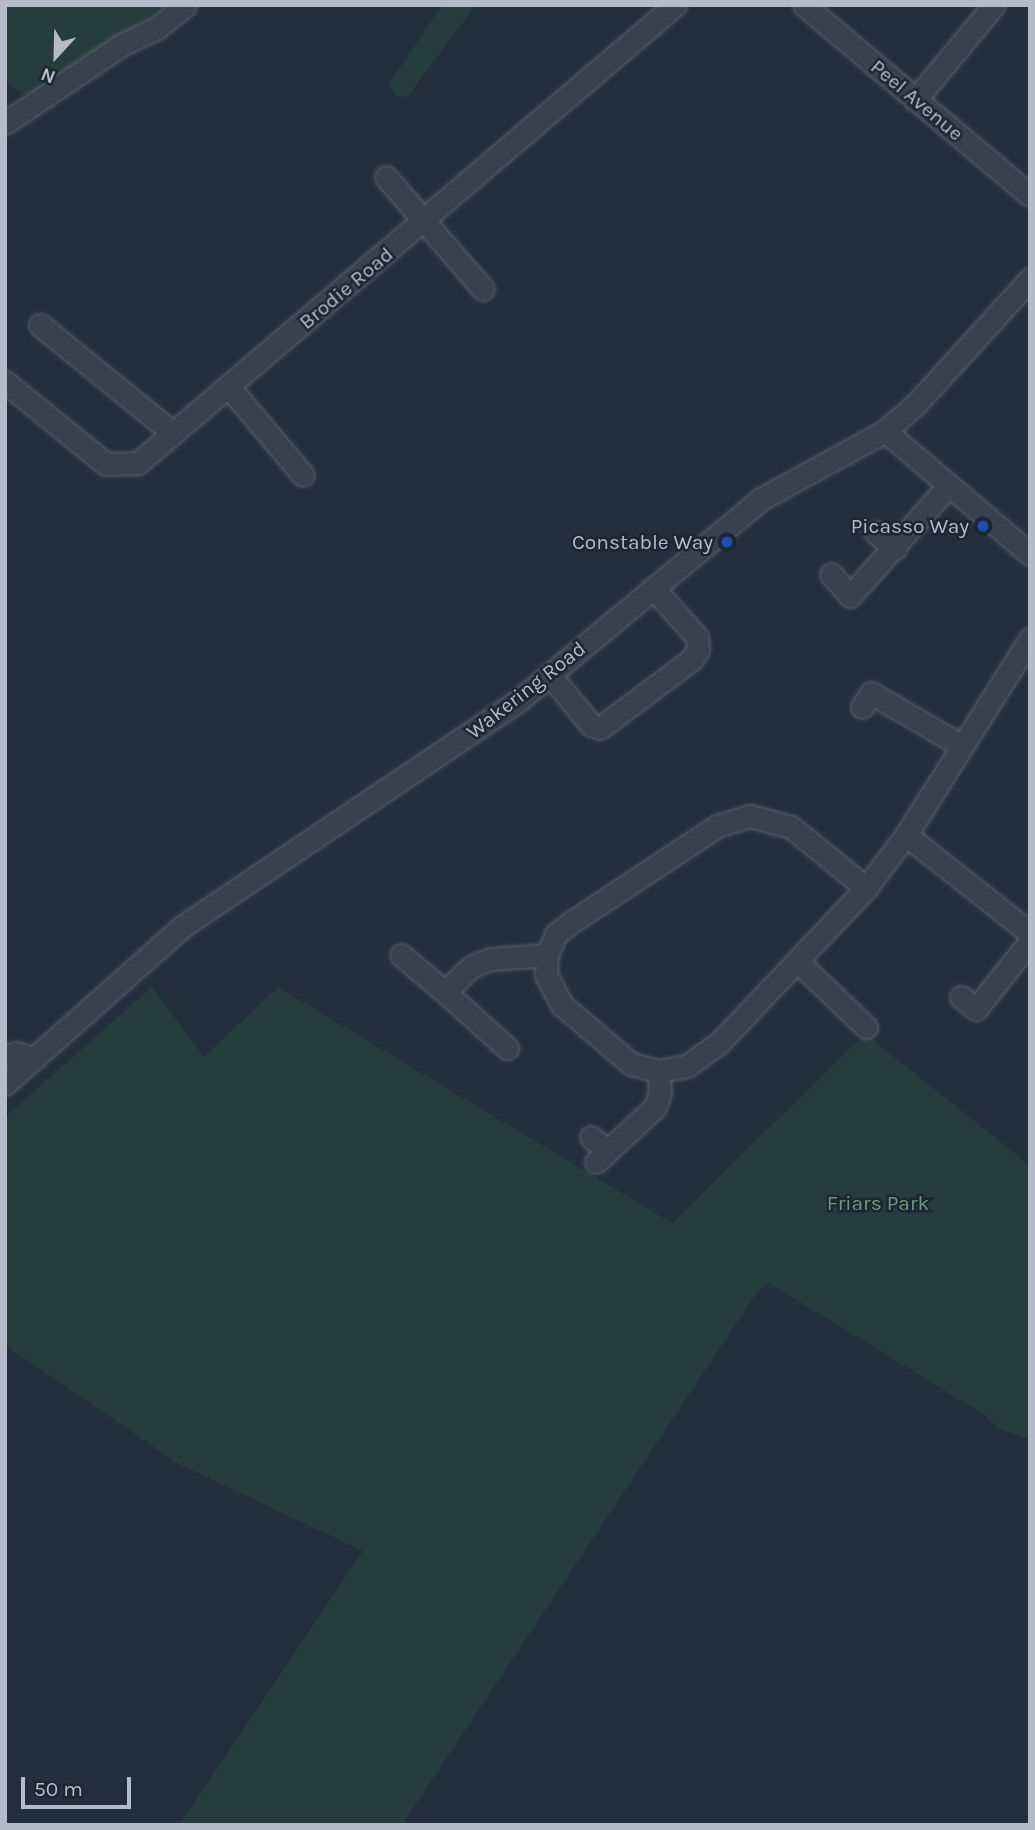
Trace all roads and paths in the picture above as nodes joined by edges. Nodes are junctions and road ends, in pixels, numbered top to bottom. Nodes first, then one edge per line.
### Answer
1 (185, 5) edge
2 (675, 5) edge
3 (804, 5) edge
4 (994, 5) edge
5 (915, 100) junction
6 (5, 123) edge
7 (386, 177) dead end
8 (1030, 195) edge
9 (424, 223) junction
10 (1030, 279) edge
11 (483, 289) dead end
12 (40, 325) dead end
13 (5, 382) edge
14 (228, 386) junction
15 (885, 431) junction
16 (173, 433) junction
17 (303, 475) dead end
18 (948, 486) junction
19 (875, 532) dead end
20 (895, 548) junction
21 (1030, 554) edge
22 (831, 574) dead end
23 (653, 588) junction
24 (1030, 639) edge
25 (550, 676) junction
26 (871, 692) dead end
27 (962, 746) junction
28 (906, 835) junction
29 (866, 888) junction
30 (1030, 933) edge
31 (1030, 941) edge
32 (401, 955) dead end
33 (547, 955) junction
34 (799, 963) junction
35 (452, 998) junction
36 (976, 1009) dead end
37 (866, 1027) dead end
38 (507, 1048) dead end
39 (5, 1057) edge
40 (34, 1058) junction
41 (659, 1071) junction
42 (5, 1084) edge
43 (598, 1150) dead end

1 - 6 street
2 - 9 street, Brodie Road
3 - 5 street, Peel Avenue
4 - 5 street
5 - 8 street, Peel Avenue
7 - 9 street
9 - 11 street
9 - 14 street, Brodie Road
10 - 15 street, Wakering Road
12 - 16 street
13 - 16 street, Brodie Road
14 - 16 street, Brodie Road
14 - 17 street
15 - 18 street
15 - 23 street, Wakering Road
18 - 20 street
18 - 21 street
19 - 20 street
20 - 22 street
23 - 25 street, Wakering Road
23 - 25 street
24 - 27 street
25 - 40 street, Wakering Road
26 - 27 street
27 - 28 street
28 - 29 street
28 - 30 street
29 - 33 street
29 - 34 street
31 - 36 street
32 - 35 street
33 - 35 street
33 - 41 street
34 - 37 street
34 - 41 street
35 - 38 street
39 - 40 street
40 - 42 street, Wakering Road
41 - 43 street

